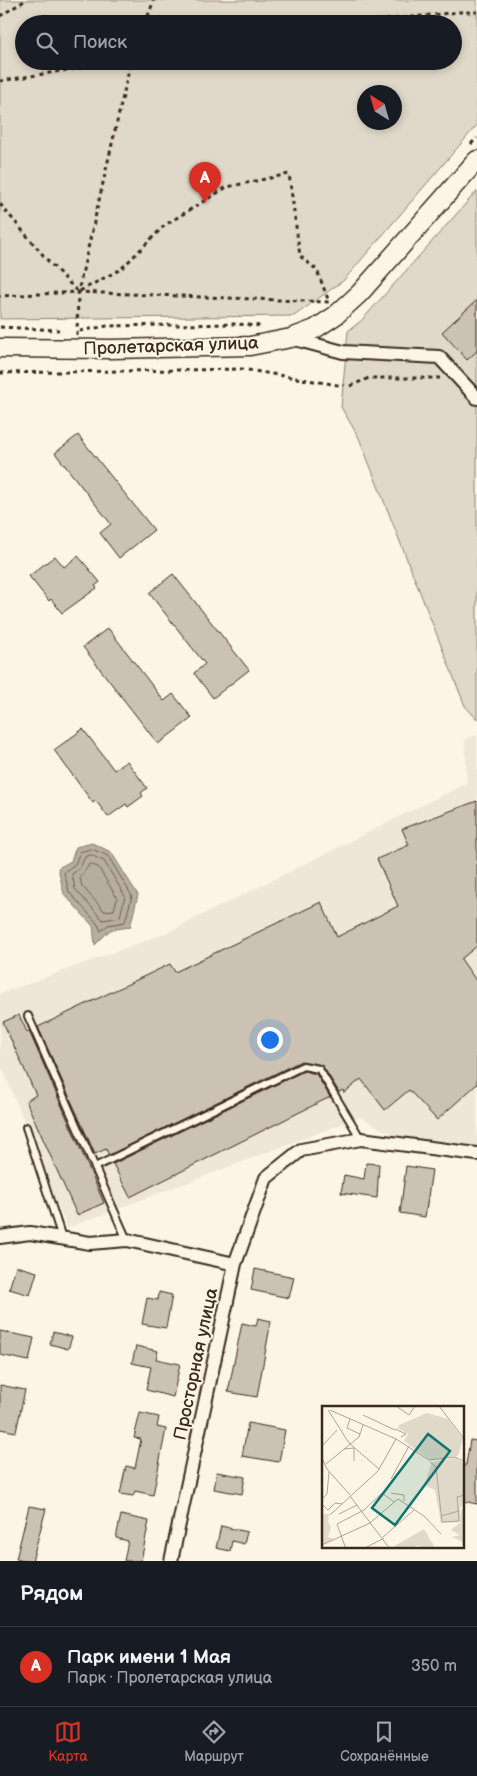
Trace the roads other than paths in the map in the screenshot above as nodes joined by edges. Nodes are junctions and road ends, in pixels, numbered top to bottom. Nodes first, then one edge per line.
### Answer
1 (474, 153) edge
2 (291, 338) junction
3 (0, 348) edge
4 (477, 398) edge
5 (28, 1016) dead end
6 (26, 1127) dead end
7 (361, 1139) junction
8 (477, 1154) edge
9 (95, 1166) junction
10 (0, 1237) edge
11 (62, 1238) junction
12 (127, 1240) junction
13 (235, 1264) junction
14 (171, 1561) edge

1 - 2 street, Пролетарская улица
2 - 3 street, Пролетарская улица
2 - 4 street
5 - 9 lane
6 - 11 lane
7 - 8 street
7 - 9 lane
7 - 13 street, Просторная улица
9 - 12 lane
10 - 11 street
11 - 12 street
12 - 13 street
13 - 14 street, Просторная улица

